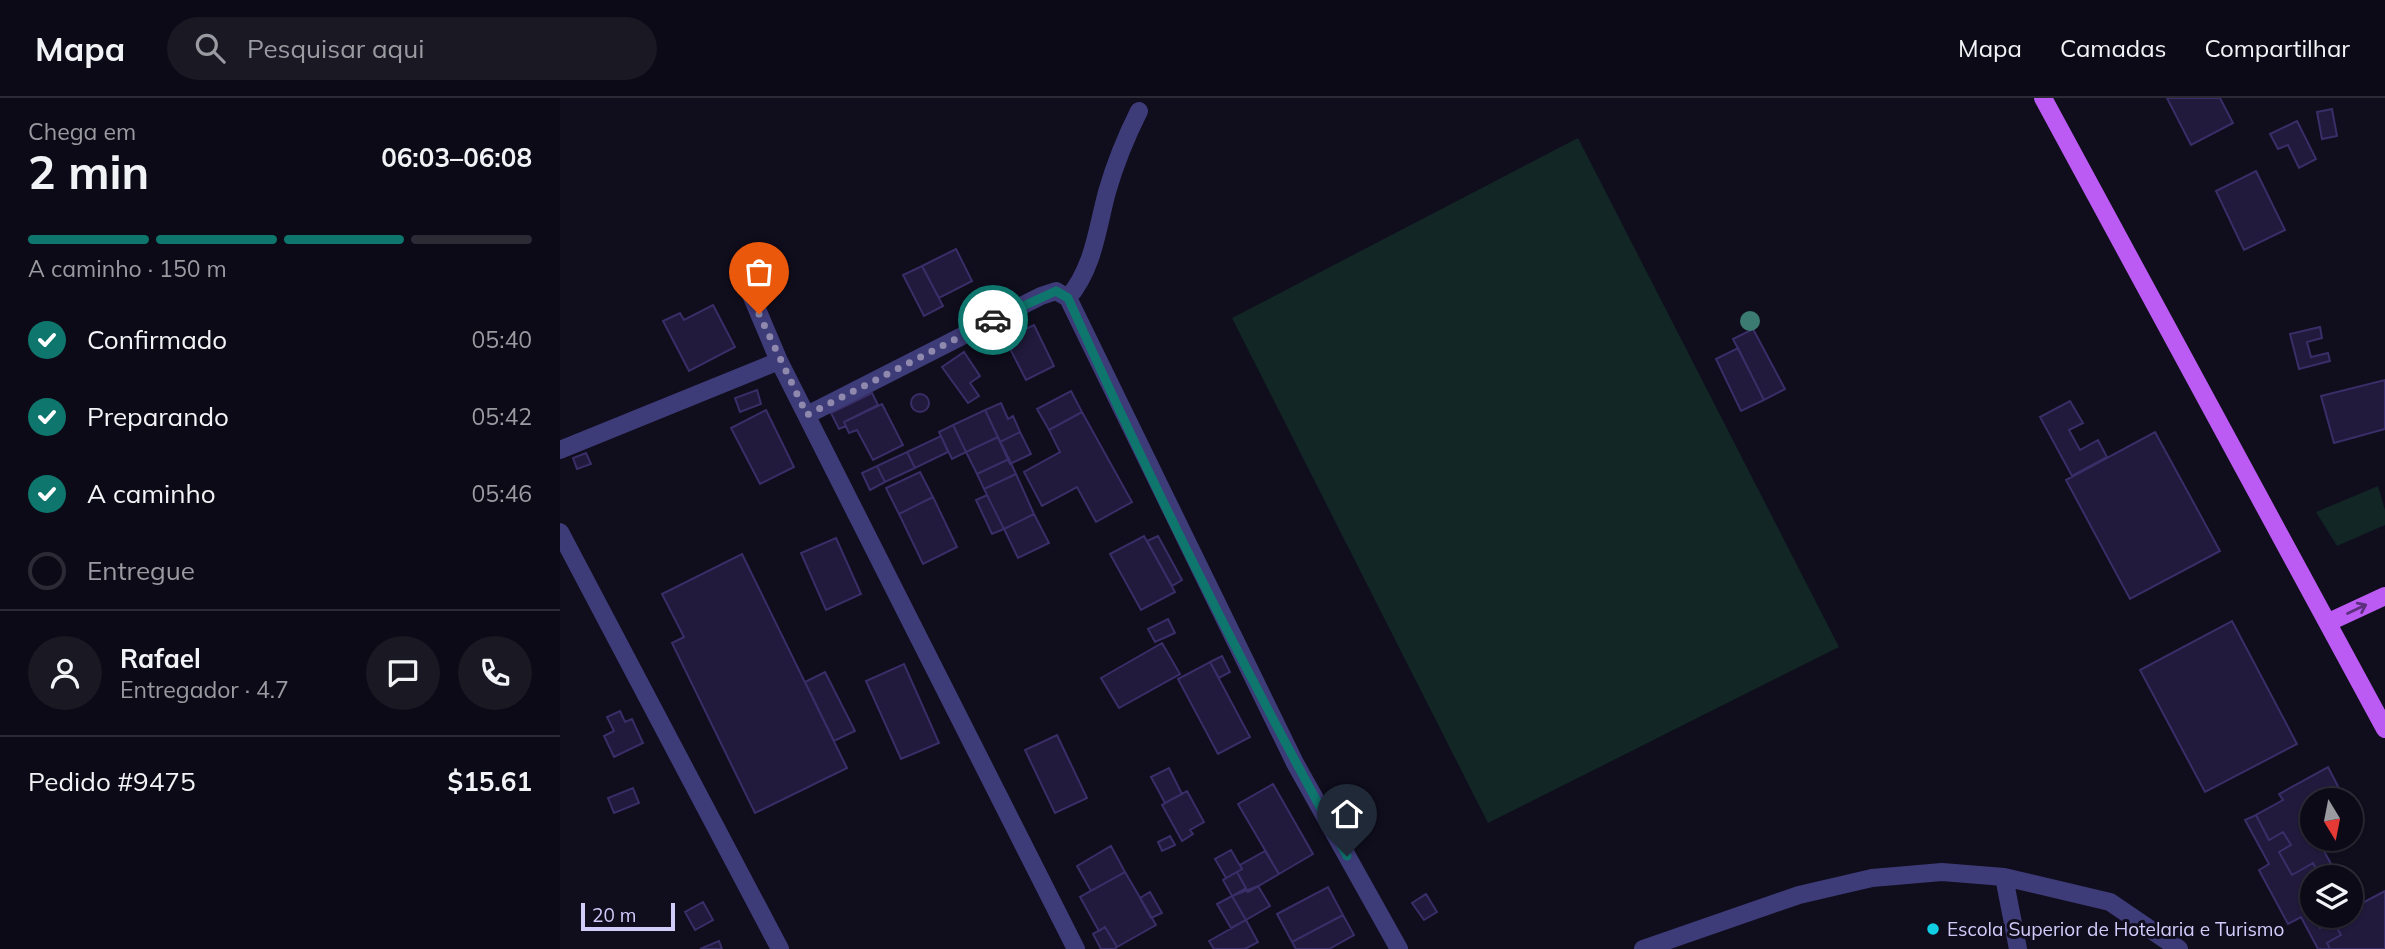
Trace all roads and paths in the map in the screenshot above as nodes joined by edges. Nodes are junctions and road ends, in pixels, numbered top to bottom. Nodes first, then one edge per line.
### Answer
1 (2043, 98) edge
2 (1139, 111) dead end
3 (749, 290) dead end
4 (1068, 298) junction
5 (779, 361) junction
6 (807, 415) junction
7 (560, 450) edge
8 (560, 532) edge
9 (2385, 596) edge
10 (2329, 622) junction
11 (2385, 729) edge
12 (2004, 877) junction
13 (780, 949) edge
14 (1076, 949) edge
15 (1399, 949) edge
16 (1643, 949) edge
17 (2018, 949) edge
18 (2179, 949) edge

1 - 10 main road
2 - 4 street
3 - 5 street
4 - 6 street
4 - 15 street
5 - 6 street
5 - 7 street
6 - 14 street
8 - 13 street
10 -> 9 main road
10 - 11 main road
12 - 16 street
12 - 17 street
12 - 18 street

